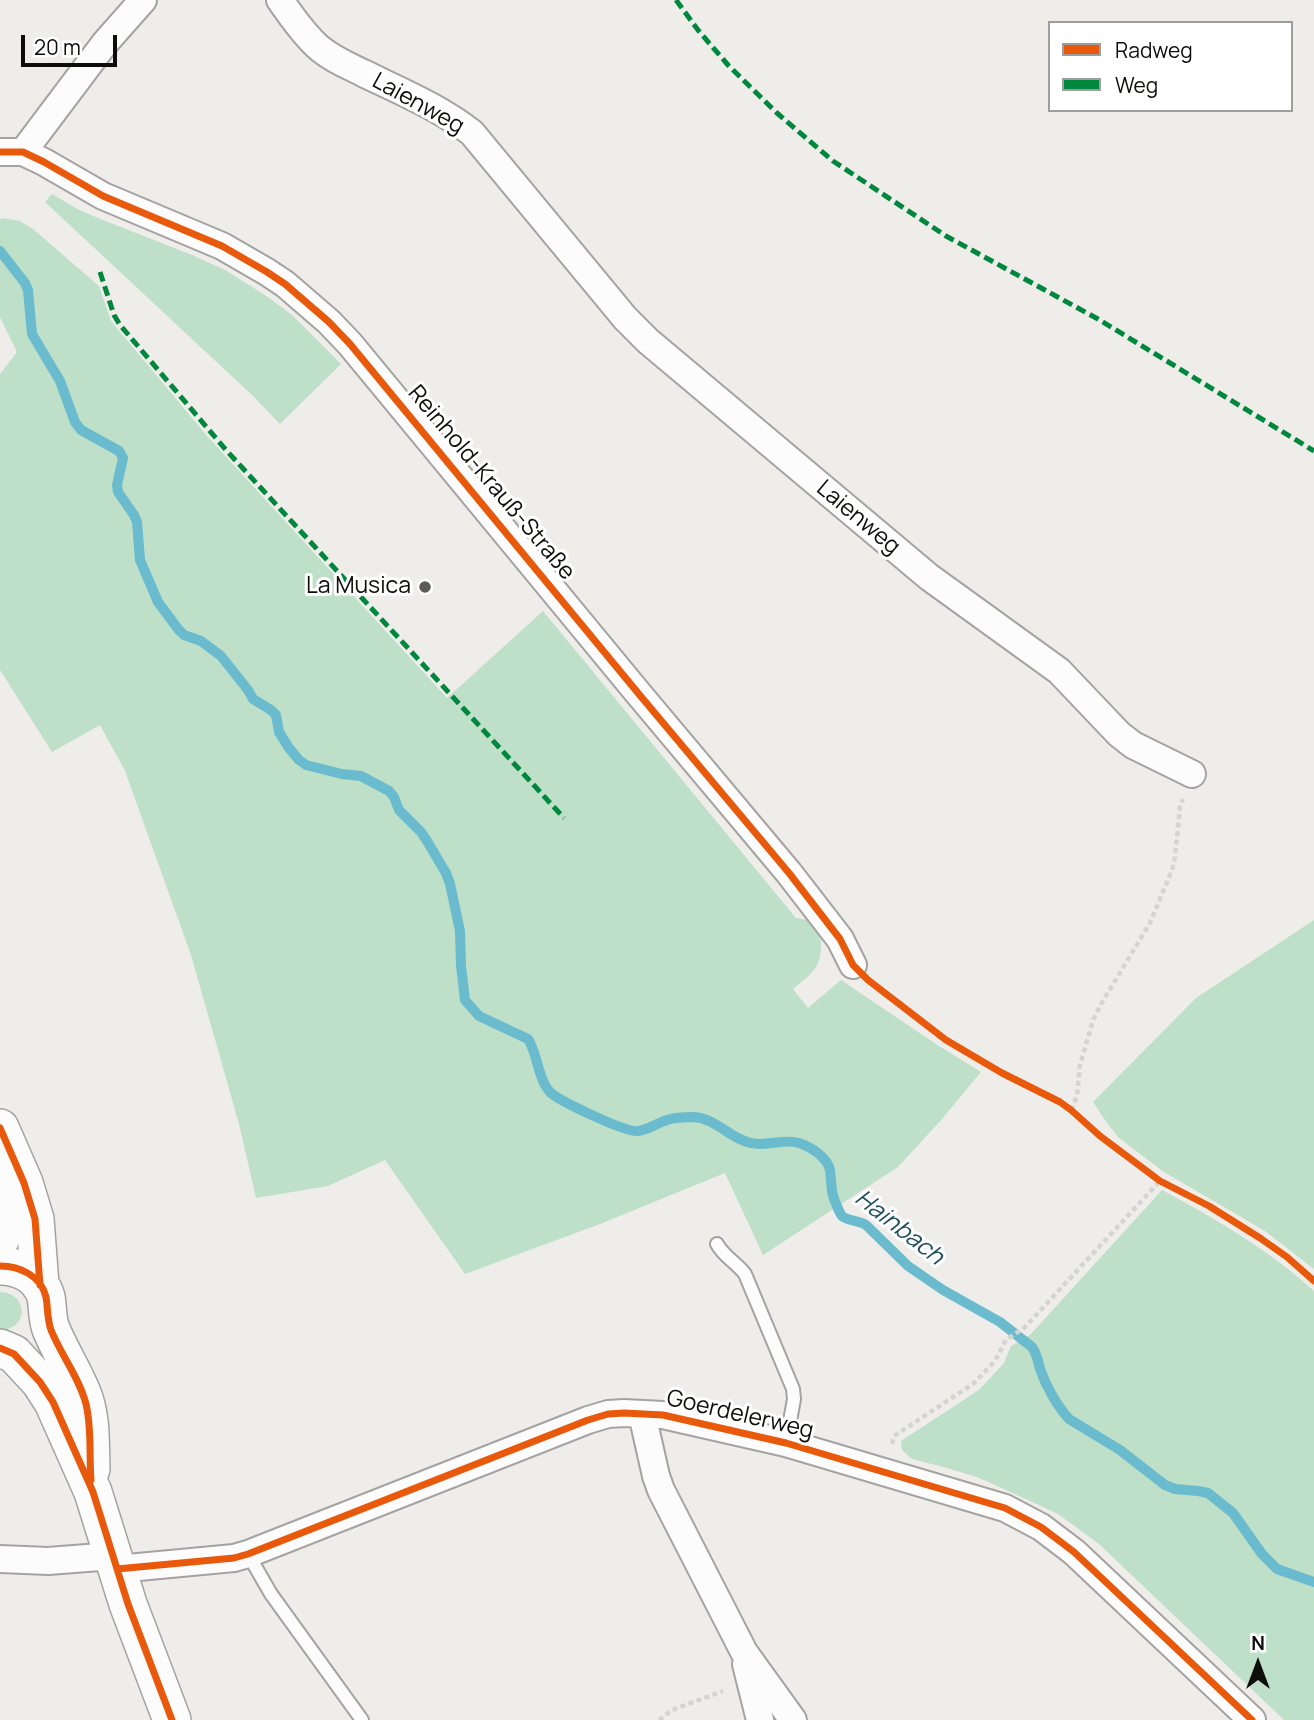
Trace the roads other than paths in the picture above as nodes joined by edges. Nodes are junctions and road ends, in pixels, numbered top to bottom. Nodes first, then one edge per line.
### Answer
1 (143, 0) edge
2 (280, 0) edge
3 (11, 152) edge
4 (1192, 774) road end
5 (853, 965) dead end
6 (0, 1128) edge
7 (0, 1181) edge
8 (0, 1240) edge
9 (717, 1244) dead end
10 (0, 1266) edge
11 (44, 1301) junction
12 (7, 1351) edge
13 (642, 1414) junction
14 (786, 1443) junction
15 (93, 1492) junction
16 (248, 1554) junction
17 (0, 1559) edge
18 (115, 1563) junction
19 (744, 1652) junction
20 (172, 1720) edge
21 (362, 1720) edge
22 (760, 1720) edge
23 (793, 1720) edge
24 (1252, 1720) edge

1 - 3 street
2 - 4 street, Laienweg
3 - 5 street, Reinhold-Krauß-Straße
6 - 11 main road
7 - 8 main road
9 - 14 lane
10 - 11 main road
11 - 12 main road
11 - 15 main road
12 - 15 main road
13 - 14 street, Goerdelerweg
13 - 16 street, Goerdelerweg
13 - 19 street
14 - 24 street, Goerdelerweg
15 - 18 main road
16 - 18 street, Goerdelerweg
16 - 21 lane
17 - 18 street, Goerdelerweg
18 - 20 main road
19 - 22 street
19 - 23 street

